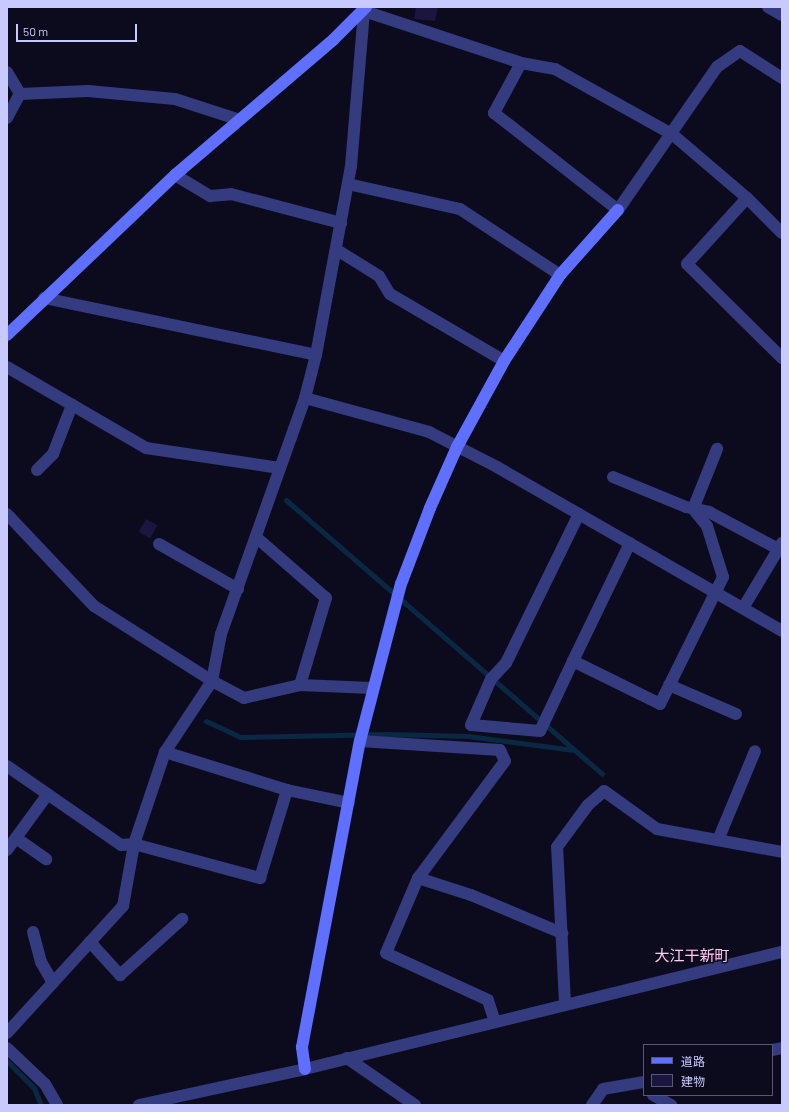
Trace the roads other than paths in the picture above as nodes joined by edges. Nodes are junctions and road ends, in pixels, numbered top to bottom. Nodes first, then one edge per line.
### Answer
1 (768, 7) edge
2 (365, 9) edge
3 (782, 15) edge
4 (521, 63) junction
5 (7, 72) edge
6 (782, 78) edge
7 (20, 94) junction
8 (7, 118) edge
9 (237, 119) junction
10 (672, 134) junction
11 (175, 175) junction
12 (348, 184) junction
13 (747, 198) junction
14 (618, 210) junction
15 (342, 223) junction
16 (782, 233) edge
17 (337, 250) junction
18 (560, 275) junction
19 (44, 298) junction
20 (7, 335) edge
21 (316, 355) junction
22 (782, 358) edge
23 (504, 361) junction
24 (7, 367) edge
25 (305, 398) junction
26 (72, 404) junction
27 (457, 447) junction
28 (717, 449) dead end
29 (280, 468) junction
30 (37, 470) dead end
31 (613, 477) dead end
32 (693, 509) junction
33 (7, 514) edge
34 (579, 514) junction
35 (257, 538) junction
36 (630, 543) junction
37 (159, 544) dead end
38 (781, 547) edge
39 (238, 589) junction
40 (714, 594) junction
41 (743, 608) junction
42 (782, 631) edge
43 (573, 661) junction
44 (212, 681) junction
45 (669, 685) junction
46 (300, 686) junction
47 (372, 688) junction
48 (736, 714) dead end
49 (360, 741) junction
50 (756, 751) dead end
51 (165, 752) junction
52 (7, 766) edge
53 (287, 790) junction
54 (48, 794) junction
55 (348, 803) junction
56 (16, 838) junction
57 (718, 840) junction
58 (134, 844) junction
59 (7, 850) edge
60 (782, 852) edge
61 (46, 859) dead end
62 (418, 878) junction
63 (182, 919) dead end
64 (33, 932) dead end
65 (562, 933) junction
66 (90, 942) junction
67 (782, 952) edge
68 (53, 983) junction
69 (565, 1003) junction
70 (495, 1022) junction
71 (7, 1033) edge
72 (7, 1048) edge
73 (347, 1058) junction
74 (305, 1068) junction
75 (641, 1085) edge
76 (655, 1096) edge
77 (174, 1101) edge
78 (57, 1105) edge
79 (139, 1105) edge
80 (415, 1105) edge
81 (592, 1105) edge
82 (671, 1105) edge

1 - 3 street
2 - 4 street
2 - 9 street
2 - 12 street
4 - 10 street
4 - 14 street
5 - 7 street
6 - 10 street
7 - 8 street
7 - 9 street
9 - 11 street
10 - 13 street
10 - 14 street
11 - 15 street
11 - 19 street
12 - 15 street
12 - 18 street
13 - 16 street
13 - 22 street
14 - 18 street
15 - 17 street
17 - 21 street
17 - 23 street
18 - 23 street
19 - 20 street
19 - 21 street
21 - 25 street
23 - 27 street
24 - 26 street
25 - 27 street
25 - 29 street
26 - 29 street
26 - 30 street
27 - 34 street
27 - 47 street
28 - 32 street
29 - 35 street
31 - 32 street
32 - 38 street
32 - 40 street
33 - 44 street
34 - 36 street
34 - 43 street
35 - 39 street
35 - 46 street
36 - 40 street
36 - 43 street
37 - 39 street
38 - 41 street
39 - 44 street
40 - 41 street
40 - 45 street
41 - 42 street
43 - 45 street
44 - 46 street
44 - 51 street
45 - 48 street
46 - 47 street
47 - 49 street
49 - 55 street
49 - 62 street
50 - 57 street
51 - 53 street
51 - 58 street
52 - 54 street
53 - 55 street
53 - 58 street
54 - 56 street
54 - 58 street
55 - 74 street
56 - 59 street
56 - 61 street
57 - 60 street
57 - 65 street
58 - 66 street
62 - 65 street
62 - 70 street
63 - 66 street
64 - 68 street
65 - 69 street
66 - 68 street
67 - 69 street
68 - 71 street
69 - 70 street
70 - 73 street
72 - 78 street
73 - 74 street
73 - 80 street
74 - 77 street
75 - 81 street
76 - 82 street
77 - 79 street

